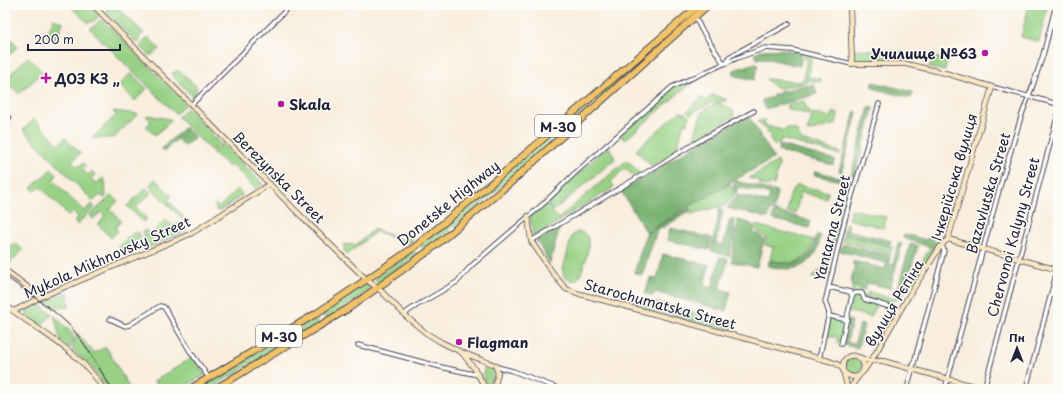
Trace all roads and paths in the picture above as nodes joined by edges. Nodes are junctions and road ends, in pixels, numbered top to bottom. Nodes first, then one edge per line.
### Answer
1 (93, 5) edge
2 (291, 5) edge
3 (698, 5) edge
4 (708, 5) edge
5 (850, 5) edge
6 (1056, 5) edge
7 (695, 16) junction
8 (789, 24) dead end
9 (725, 63) junction
10 (852, 64) junction
11 (992, 87) junction
12 (1029, 96) junction
13 (879, 104) dead end
14 (1058, 104) edge
15 (191, 105) junction
16 (754, 111) dead end
17 (1058, 114) edge
18 (9, 118) dead end
19 (5, 122) edge
20 (270, 184) junction
21 (528, 216) junction
22 (948, 239) junction
23 (531, 241) junction
24 (942, 245) junction
25 (416, 246) junction
26 (983, 249) junction
27 (423, 255) junction
28 (1018, 259) junction
29 (1058, 269) edge
30 (5, 270) edge
31 (367, 280) junction
32 (829, 287) junction
33 (378, 288) junction
34 (852, 296) junction
35 (41, 297) junction
36 (5, 305) edge
37 (900, 310) junction
38 (14, 311) junction
39 (317, 313) junction
40 (405, 316) junction
41 (829, 316) junction
42 (110, 320) dead end
43 (848, 320) junction
44 (324, 324) junction
45 (841, 344) dead end
46 (358, 345) dead end
47 (461, 352) junction
48 (859, 357) junction
49 (478, 358) junction
50 (847, 358) junction
51 (819, 359) junction
52 (872, 360) junction
53 (829, 361) junction
54 (497, 367) junction
55 (474, 368) junction
56 (912, 369) junction
57 (844, 371) junction
58 (863, 372) junction
59 (478, 375) junction
60 (859, 376) junction
61 (209, 378) junction
62 (947, 379) junction
63 (495, 383) junction
64 (485, 387) edge
65 (103, 389) edge
66 (190, 389) edge
67 (215, 389) edge
68 (494, 389) edge
69 (560, 389) edge
70 (848, 389) edge
71 (907, 389) edge
72 (945, 389) edge
73 (984, 389) edge
74 (1026, 389) edge

1 - 15 street, Berezynska Street
2 - 15 street
3 - 25 highway, Donetske Highway / М-30
4 - 7 highway, Donetske Highway / М-30
5 - 10 street
6 - 12 street, Bazavlutska Street
7 - 9 street
7 - 27 highway, Donetske Highway / М-30
8 - 9 street
9 - 10 street
9 - 21 street
10 - 11 street
11 - 12 street
11 - 22 street, Ічкерійська вулиця
12 - 14 street
12 - 26 street, Bazavlutska Street
13 - 32 street, Yantarna Street
15 - 20 street, Berezynska Street
16 - 23 street
17 - 28 street, Chervonoi Kalyny Street
18 - 19 street
20 - 31 street, Berezynska Street
20 - 35 street, Mykola Mikhnovsky Street
21 - 23 street, Starochumatska Street
21 - 40 street
22 - 24 street, Ічкерійська вулиця
22 - 26 street
23 - 51 street, Starochumatska Street
24 - 37 street, вулиця Рєпіна
24 - 56 street, Ічкерійська вулиця
25 - 27 highway
25 - 31 highway, Donetske Highway / М-30
26 - 28 street
26 - 62 street, Bazavlutska Street
27 - 33 highway, Donetske Highway / М-30
28 - 29 street
28 - 73 street, Chervonoi Kalyny Street
29 - 74 street
30 - 35 street
31 - 33 street, Berezynska Street
31 - 39 highway, Donetske Highway / М-30
32 - 34 street
32 - 41 street, Yantarna Street
33 - 40 street, Berezynska Street
33 - 44 highway, Donetske Highway / М-30
34 - 37 street
34 - 43 street
35 - 38 street, Mykola Mikhnovsky Street
36 - 38 street
37 - 52 street, вулиця Рєпіна
38 - 65 street
39 - 44 highway
39 - 61 highway, Donetske Highway / М-30
40 - 47 street, Berezynska Street
41 - 43 street
41 - 51 street, Yantarna Street
42 - 61 street
43 - 45 street
44 - 67 highway, Donetske Highway / М-30
46 - 59 street
47 - 49 street, Berezynska Street
47 - 55 street, Berezynska Street
48 - 50 street, Starochumatska Street
48 - 52 street, Starochumatska Street
48 - 58 street
49 - 54 street, Berezynska Street
49 - 55 street
50 - 53 street, Starochumatska Street
50 - 57 street
51 - 53 street, Starochumatska Street
52 - 56 street, Starochumatska Street
52 - 58 street, вулиця Рєпіна
53 - 57 street, Starochumatska Street
54 - 63 street
54 - 69 street, Berezynska Street
55 - 59 street, Berezynska Street
56 - 62 street, Starochumatska Street
56 - 71 street, Ічкерійська вулиця
57 - 60 street, Starochumatska Street
57 - 70 street
58 - 60 street
59 - 64 street, Berezynska Street
60 - 70 street
61 - 66 highway, Donetske Highway / М-30
62 - 72 street, Bazavlutska Street
62 - 73 street, Starochumatska Street
63 - 64 street
63 - 68 street

